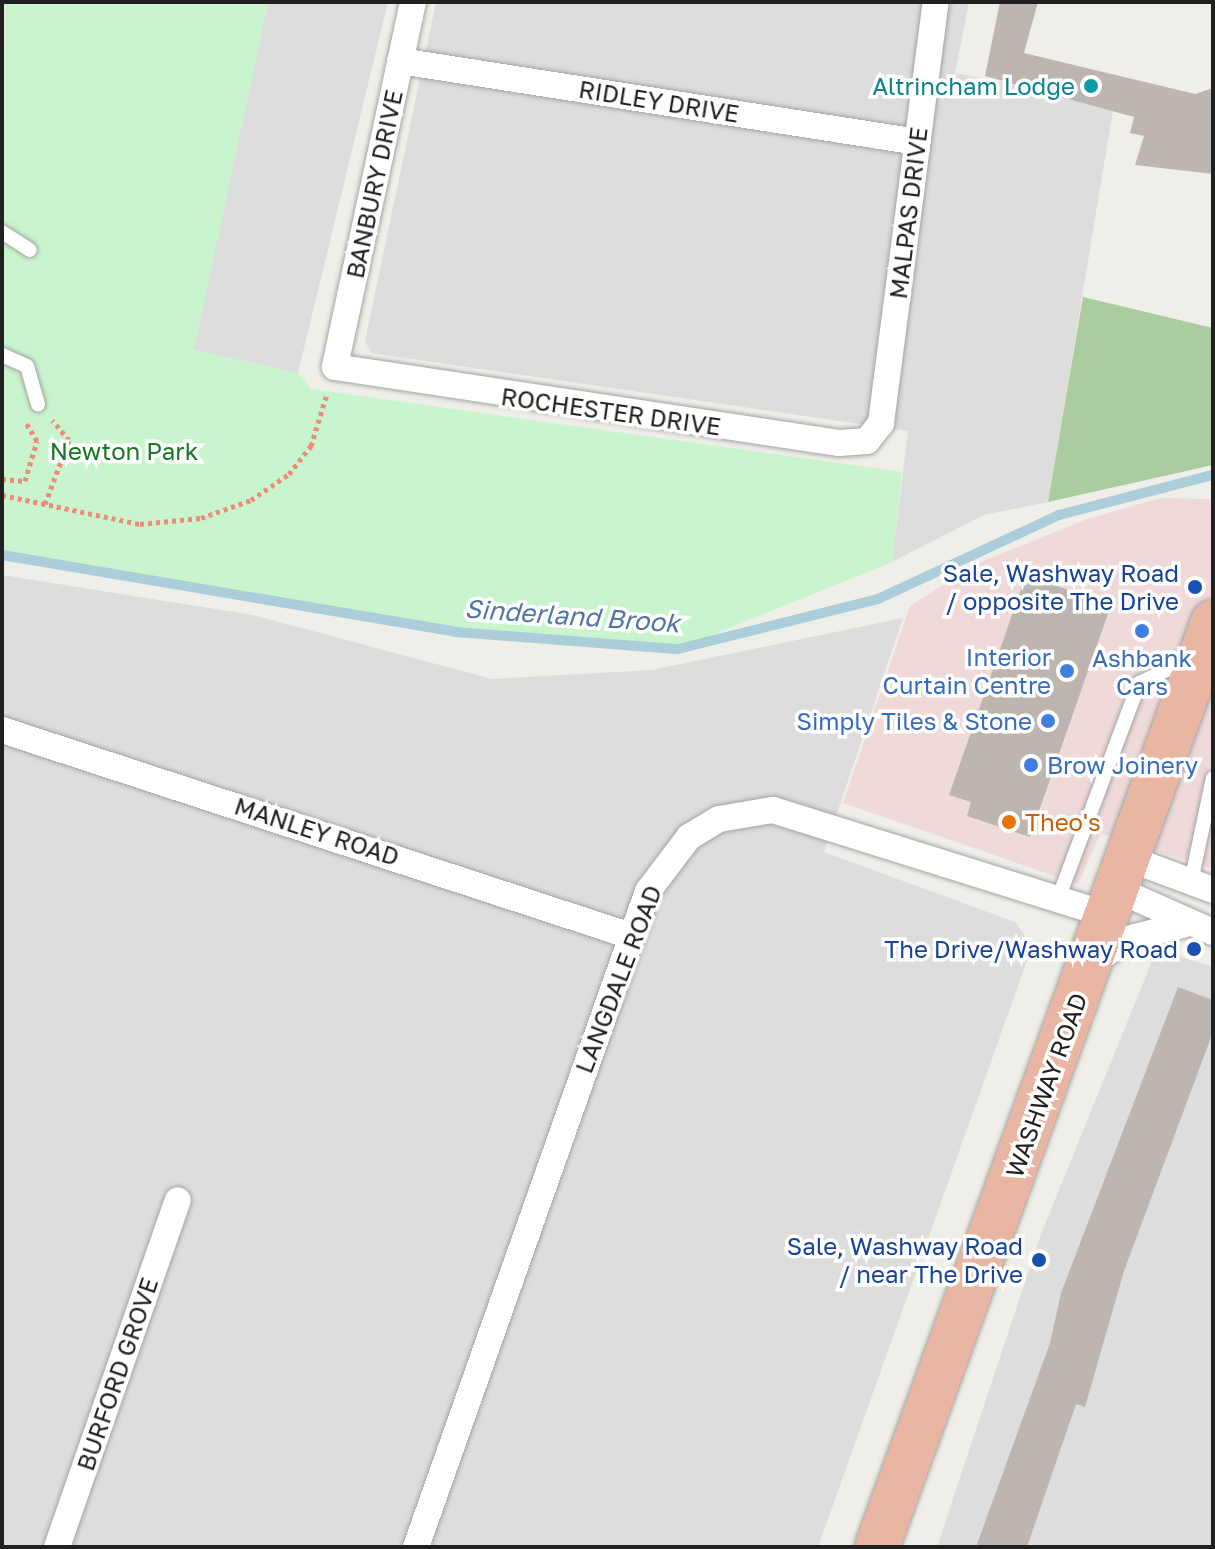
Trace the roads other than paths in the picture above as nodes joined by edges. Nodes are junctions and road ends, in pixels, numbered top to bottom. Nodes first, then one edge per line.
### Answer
1 (413, 2) edge
2 (936, 2) edge
3 (400, 61) junction
4 (918, 142) junction
5 (2, 232) edge
6 (30, 250) dead end
7 (2, 355) edge
8 (335, 367) joint
9 (38, 404) road end
10 (881, 423) joint
11 (1213, 622) edge
12 (1197, 676) junction
13 (2, 730) edge
14 (1213, 778) edge
15 (1202, 886) edge
16 (1119, 888) junction
17 (1058, 899) junction
18 (1186, 924) junction
19 (1213, 932) edge
20 (631, 936) junction
21 (1091, 964) junction
22 (178, 1200) dead end
23 (57, 1547) edge
24 (416, 1547) edge
25 (877, 1547) edge

1 - 3 street, BANBURY DRIVE
2 - 4 street, MALPAS DRIVE
3 - 4 street, RIDLEY DRIVE
3 - 8 street, BANBURY DRIVE
4 - 10 street, MALPAS DRIVE
5 - 6 lane
7 - 9 lane
8 - 10 street, ROCHESTER DRIVE
11 - 12 highway, WASHWAY ROAD
12 - 16 highway, WASHWAY ROAD
12 - 17 lane
13 - 20 street, MANLEY ROAD
14 - 15 lane
15 - 16 street
16 - 17 street, LANGDALE ROAD
16 - 18 street
16 - 21 highway, WASHWAY ROAD
17 - 20 street, LANGDALE ROAD
18 - 19 street
18 - 21 street
20 - 24 street, LANGDALE ROAD
21 - 25 highway, WASHWAY ROAD
22 - 23 street, BURFORD GROVE

